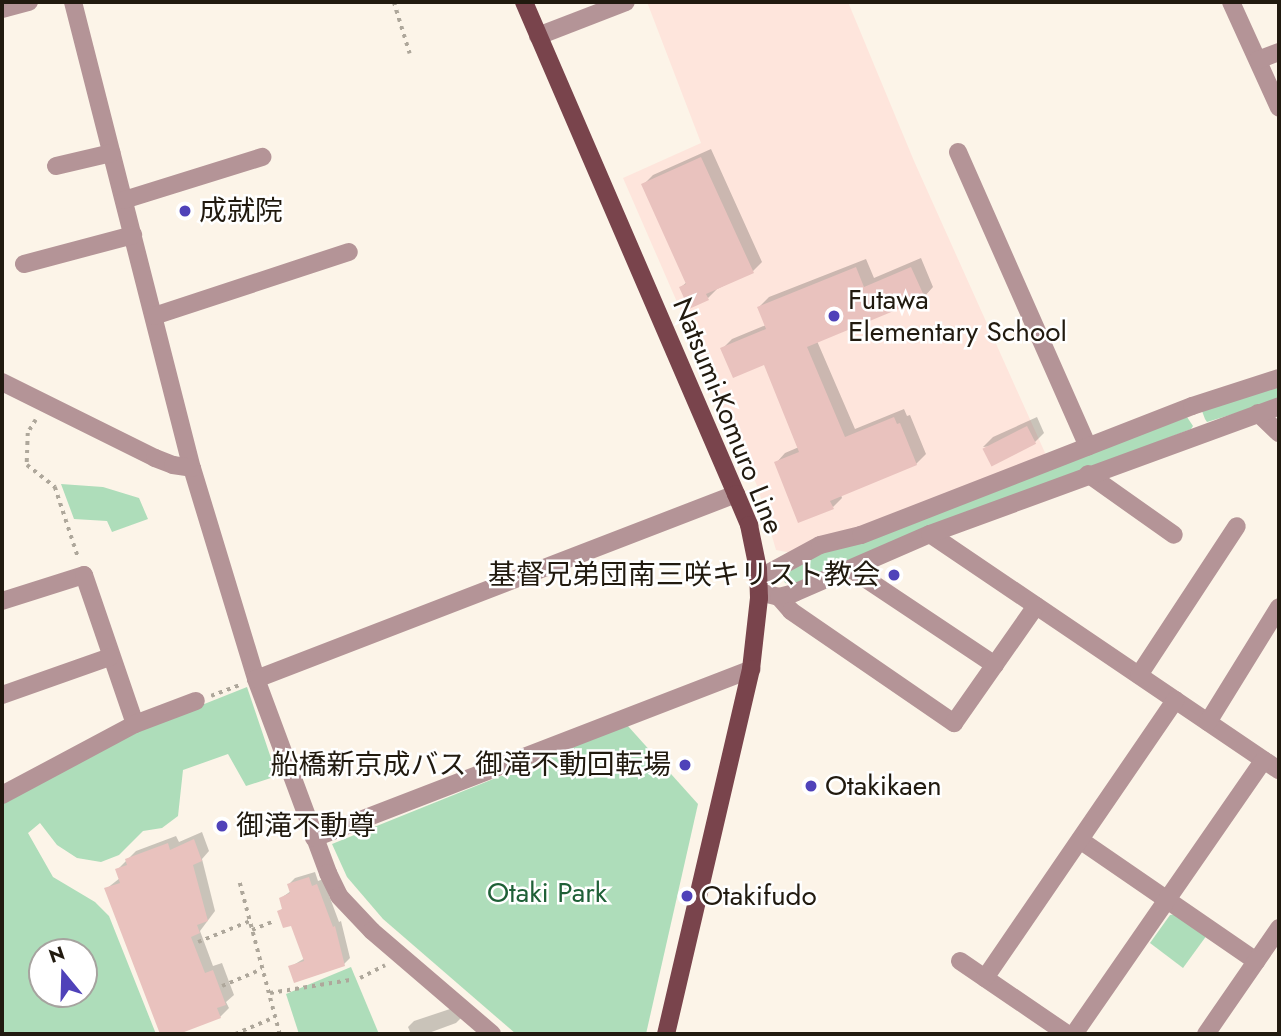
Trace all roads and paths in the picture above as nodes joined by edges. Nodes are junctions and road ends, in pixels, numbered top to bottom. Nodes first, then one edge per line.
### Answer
1 (29, 2) edge
2 (73, 2) edge
3 (394, 2) edge
4 (524, 2) edge
5 (626, 2) edge
6 (1231, 2) edge
7 (2, 9) edge
8 (538, 36) junction
9 (1279, 52) edge
10 (410, 54) dead end
11 (1258, 60) junction
12 (1279, 108) edge
13 (112, 152) junction
14 (958, 152) dead end
15 (262, 158) dead end
16 (56, 166) dead end
17 (124, 200) junction
18 (133, 235) junction
19 (349, 252) dead end
20 (24, 264) dead end
21 (153, 316) junction
22 (1279, 378) edge
23 (2, 382) edge
24 (46, 403) junction
25 (1192, 406) junction
26 (1279, 406) edge
27 (1258, 413) junction
28 (1202, 432) junction
29 (1279, 433) edge
30 (1088, 447) junction
31 (192, 467) junction
32 (1088, 474) junction
33 (736, 494) junction
34 (1237, 526) dead end
35 (930, 534) junction
36 (1174, 535) dead end
37 (851, 569) junction
38 (83, 575) junction
39 (759, 585) junction
40 (779, 597) junction
41 (2, 601) edge
42 (1036, 606) junction
43 (1279, 607) edge
44 (110, 657) junction
45 (995, 665) junction
46 (751, 669) junction
47 (1139, 675) junction
48 (256, 679) junction
49 (2, 695) edge
50 (1175, 700) junction
51 (196, 701) joint
52 (1208, 722) junction
53 (135, 724) junction
54 (1272, 765) edge
55 (2, 795) edge
56 (314, 838) junction
57 (1080, 839) junction
58 (240, 883) dead end
59 (1167, 901) junction
60 (250, 921) junction
61 (272, 922) dead end
62 (1279, 928) edge
63 (252, 930) junction
64 (198, 942) dead end
65 (960, 961) dead end
66 (1256, 961) junction
67 (390, 962) dead end
68 (262, 968) junction
69 (360, 978) dead end
70 (985, 978) junction
71 (351, 980) dead end
72 (222, 986) dead end
73 (269, 993) junction
74 (275, 1017) junction
75 (235, 1034) edge
76 (279, 1034) edge
77 (492, 1034) edge
78 (666, 1034) edge
79 (1068, 1034) edge
80 (1074, 1034) edge
81 (1206, 1034) edge

1 - 7 street
2 - 13 street
3 - 10 path
4 - 8 main road, Natsumi-Komuro Line
5 - 8 street
6 - 11 street
8 - 33 main road, Natsumi-Komuro Line
9 - 11 street
11 - 12 street
13 - 16 street
13 - 17 street
14 - 30 street
15 - 17 street
17 - 18 street
18 - 20 street
18 - 21 street
19 - 21 street
21 - 31 street
22 - 25 street
23 - 24 street
24 - 31 street
24 - 38 path
25 - 28 street
25 - 30 street
26 - 27 street
27 - 28 street
27 - 29 street
28 - 32 street
30 - 39 street
31 - 48 street
32 - 35 street
32 - 36 street
33 - 39 main road, Natsumi-Komuro Line
33 - 48 street
34 - 47 street
35 - 37 street
35 - 42 street
37 - 40 street
37 - 45 street
38 - 41 street
38 - 44 street
39 - 40 street
39 - 46 main road, Natsumi-Komuro Line
40 - 45 street
42 - 45 street
42 - 47 street
43 - 52 street
44 - 49 street
44 - 53 street
46 - 56 street
46 - 78 main road, Natsumi-Komuro Line
47 - 50 street
48 - 51 path
48 - 56 street
50 - 52 street
50 - 57 street
51 - 53 street
52 - 54 street
53 - 55 street
54 - 59 street
56 - 77 street
57 - 59 street
57 - 70 street
58 - 60 path
59 - 66 street
59 - 80 street
60 - 63 path
60 - 64 path
61 - 63 path
62 - 66 street
63 - 68 path
65 - 70 street
66 - 81 street
67 - 69 path
68 - 72 path
68 - 73 path
70 - 79 street
71 - 73 path
73 - 74 path
74 - 75 path
74 - 76 path

